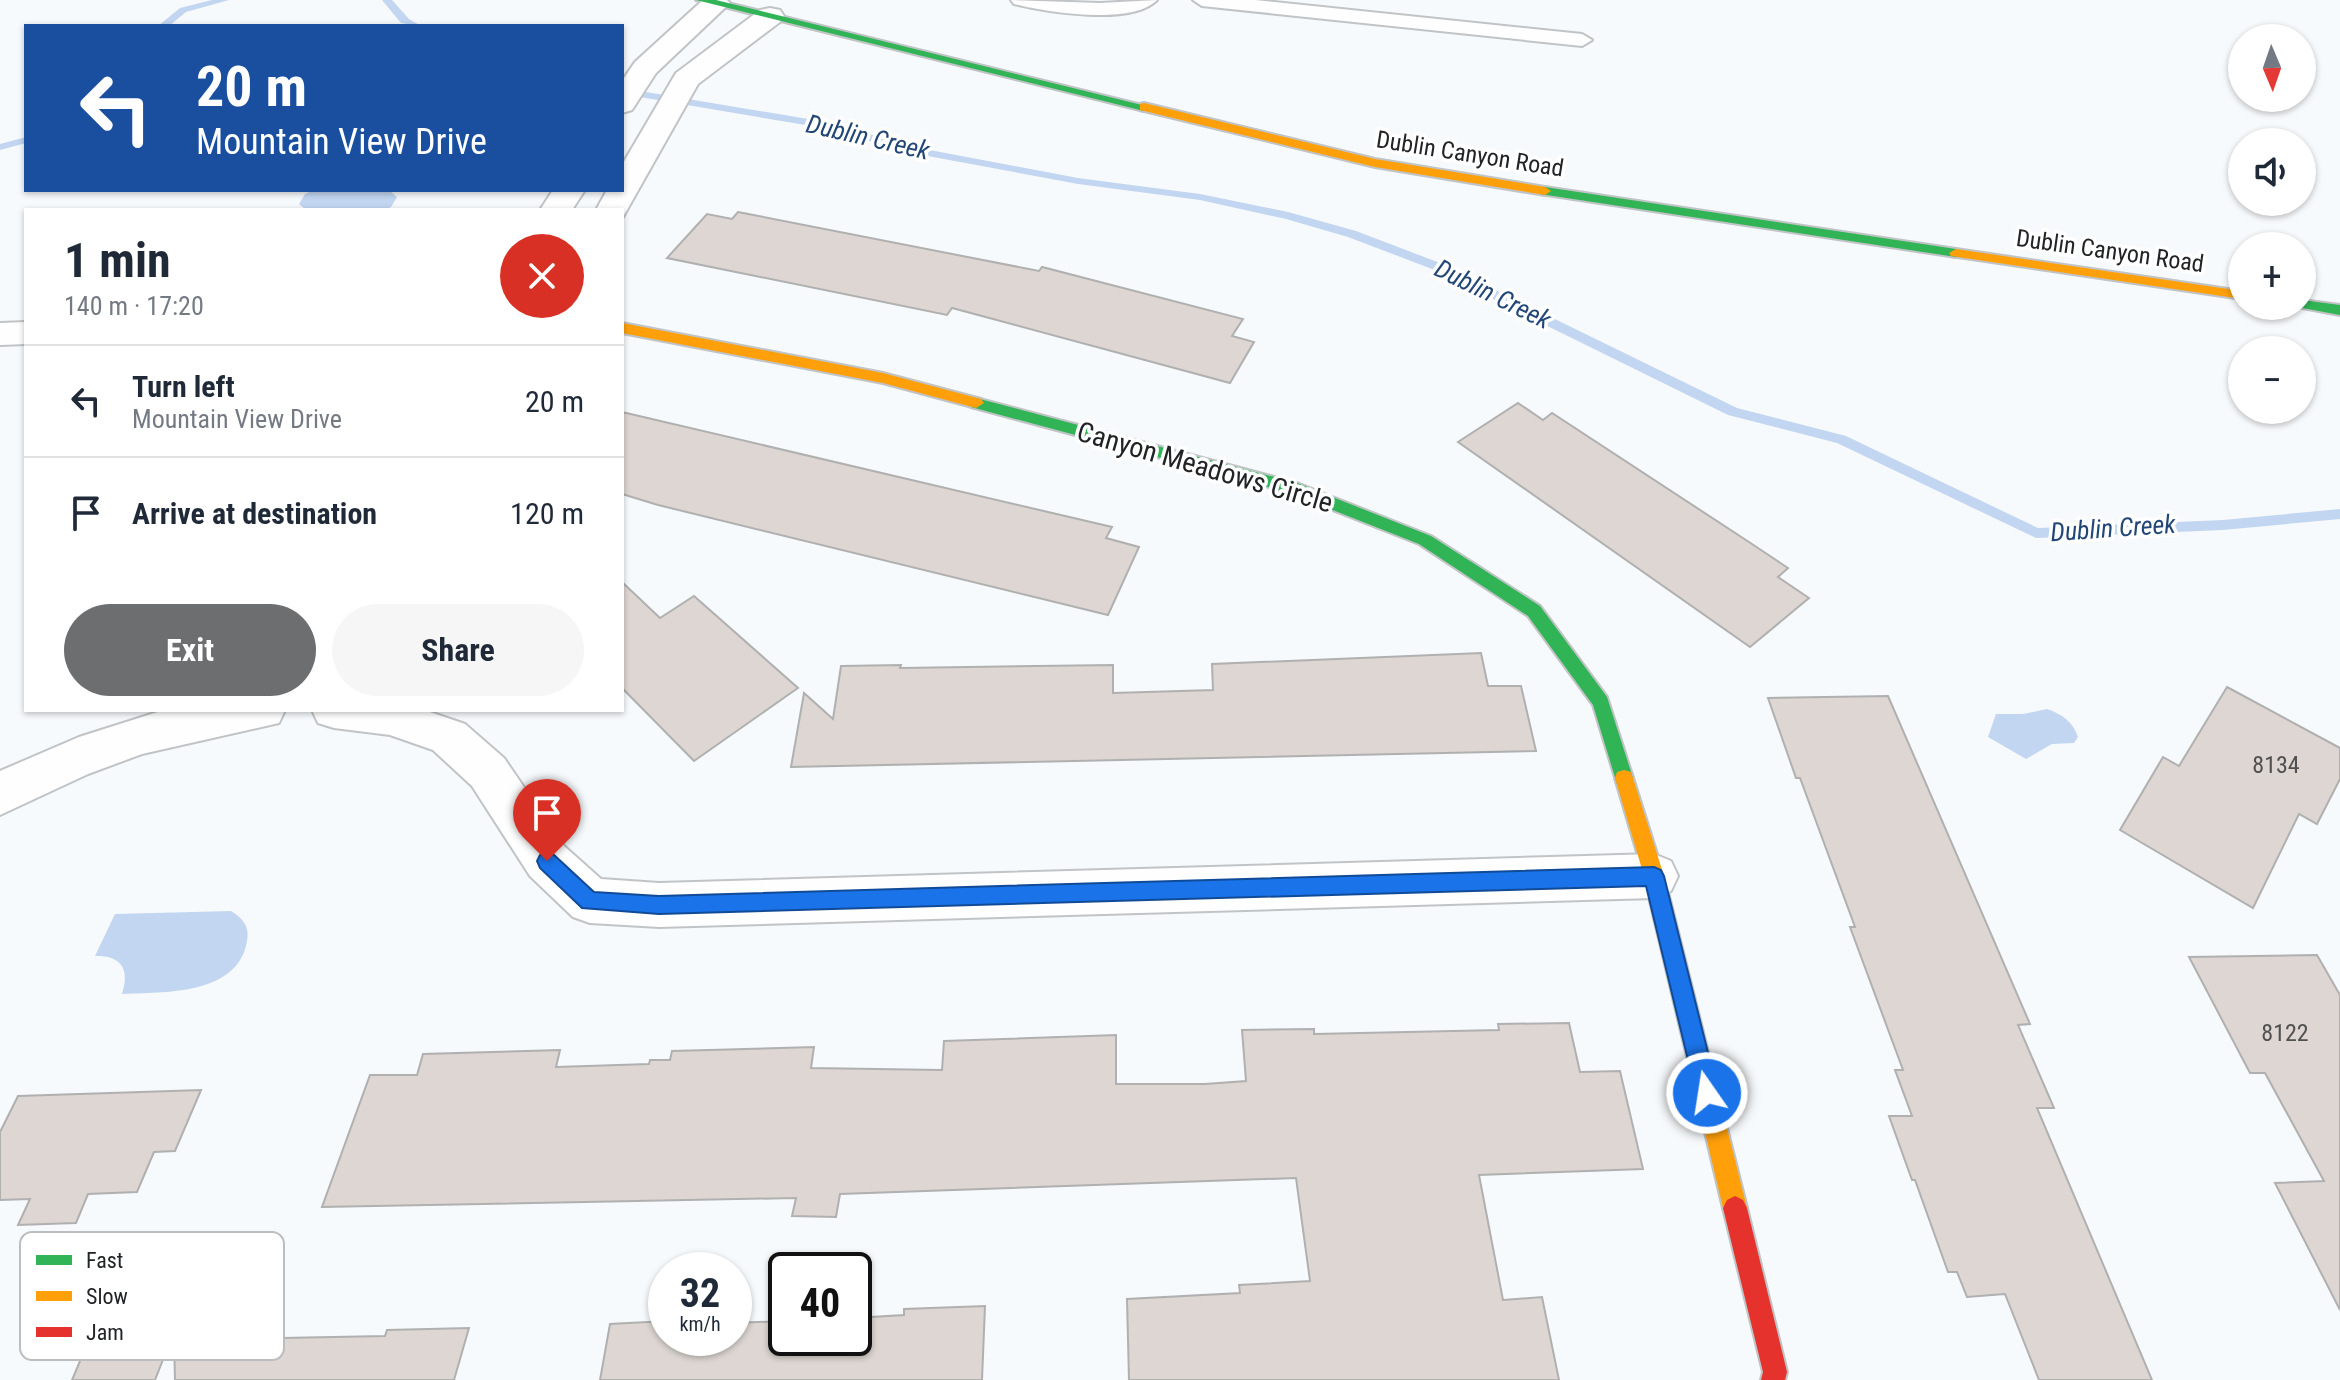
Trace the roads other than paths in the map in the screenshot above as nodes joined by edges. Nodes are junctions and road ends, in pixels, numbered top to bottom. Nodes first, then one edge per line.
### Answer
1 (1020, 0) edge
2 (1148, 0) edge
3 (1202, 0) edge
4 (1315, 0) edge
5 (709, 2) edge
6 (770, 16) junction
7 (1377, 19) junction
8 (1582, 40) dead end
9 (624, 101) edge
10 (624, 188) edge
11 (2228, 293) edge
12 (2316, 306) edge
13 (2340, 310) edge
14 (624, 328) edge
15 (24, 333) edge
16 (0, 334) edge
17 (245, 712) edge
18 (350, 712) edge
19 (0, 795) edge
20 (1654, 876) junction
21 (1773, 1380) edge

1 - 2 lane
3 - 7 lane
4 - 7 lane
5 - 6 main road, Dublin Canyon Road
5 - 9 street
6 - 10 street
6 - 11 main road, Dublin Canyon Road
7 - 8 lane
12 - 13 main road
14 - 20 main road, Canyon Meadows Circle
15 - 16 street
17 - 19 street
18 - 20 street
20 - 21 main road, Canyon Meadows Circle

